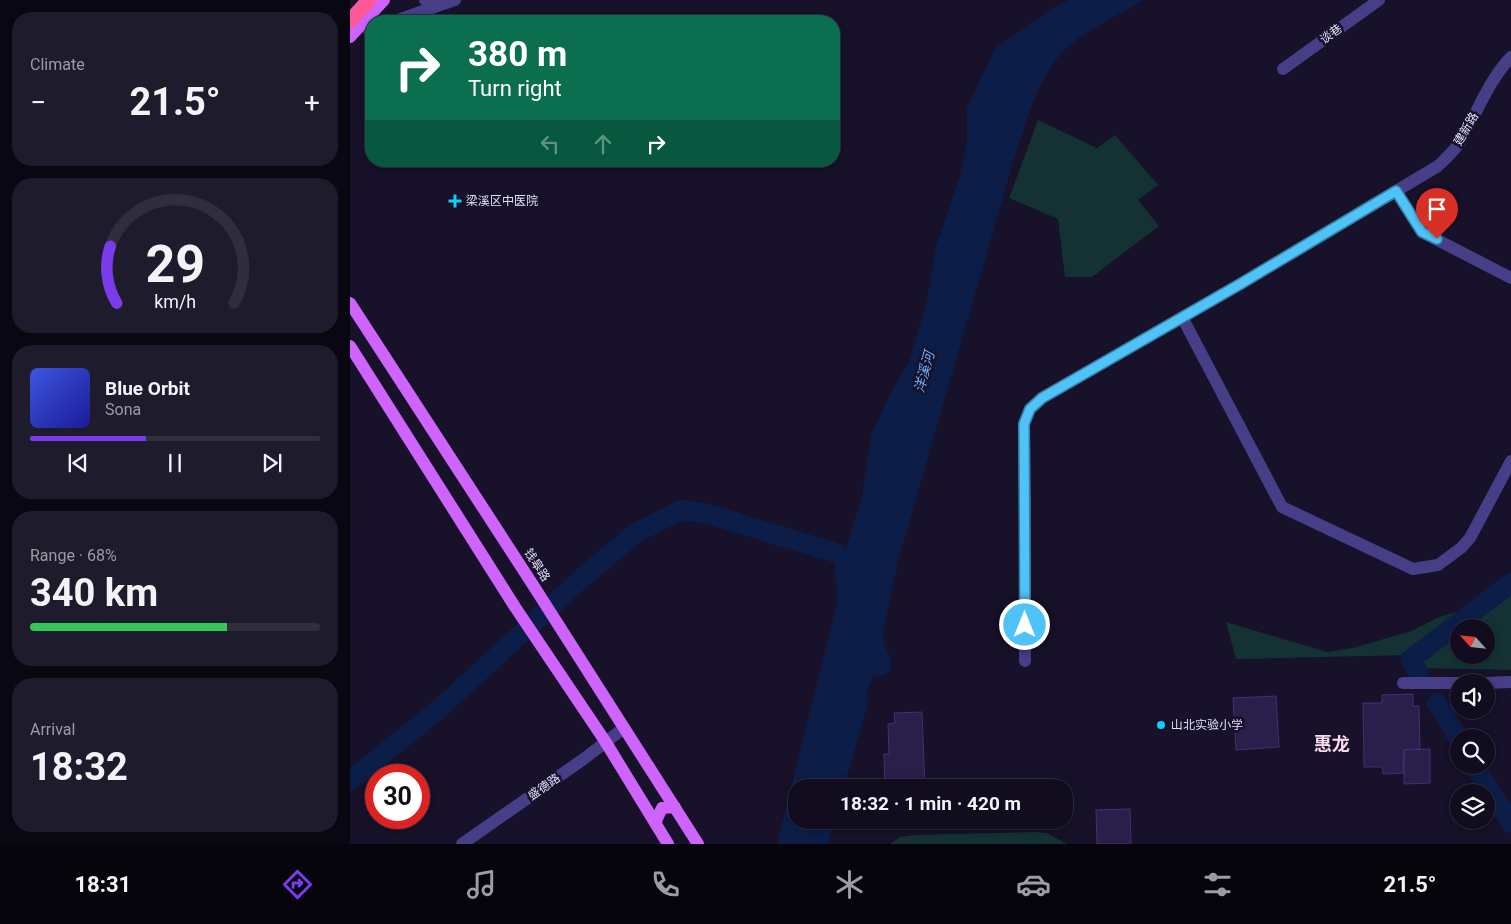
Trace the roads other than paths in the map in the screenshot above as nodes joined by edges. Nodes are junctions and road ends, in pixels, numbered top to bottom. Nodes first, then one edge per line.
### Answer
1 (370, 0) edge
2 (384, 0) edge
3 (425, 0) edge
4 (455, 0) edge
5 (1379, 0) edge
6 (440, 6) junction
7 (370, 15) edge
8 (413, 15) edge
9 (365, 20) edge
10 (350, 21) edge
11 (350, 36) edge
12 (1511, 57) edge
13 (1283, 69) dead end
14 (1396, 191) junction
15 (1511, 278) edge
16 (350, 303) edge
17 (1182, 317) junction
18 (350, 346) edge
19 (1511, 461) edge
20 (1025, 661) dead end
21 (1511, 682) edge
22 (1403, 683) dead end
23 (1450, 683) edge
24 (1495, 683) edge
25 (624, 728) junction
26 (605, 741) junction
27 (675, 807) junction
28 (655, 823) junction
29 (462, 844) edge
30 (668, 844) edge
31 (698, 844) edge

1 - 10 highway
2 - 7 main road
3 - 6 street
4 - 6 street
5 - 13 street, 谈巷
6 - 8 street
9 - 11 main road
12 - 14 street, 建新路
14 - 15 street
14 - 17 street, 建新路
16 - 25 main road, 钱皋路
17 - 19 street
17 - 20 street, 建新路
18 - 26 main road
21 - 24 street
22 - 23 street
25 - 26 street, 盛德路
25 - 27 main road, 钱皋路
26 - 28 main road
26 - 29 street, 盛德路
27 - 28 main road
27 - 31 main road, 钱皋路
28 - 30 main road

